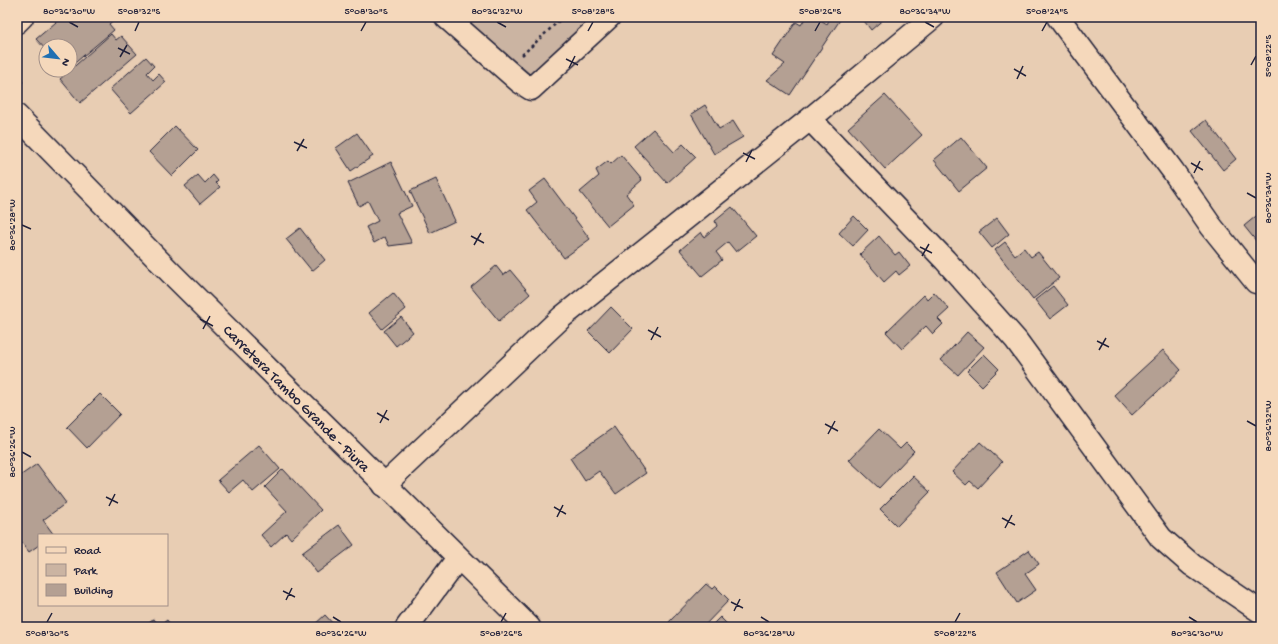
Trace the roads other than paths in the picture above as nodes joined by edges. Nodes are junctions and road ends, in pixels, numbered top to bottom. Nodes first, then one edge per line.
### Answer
1 (22, 17) edge
2 (446, 17) edge
3 (609, 17) edge
4 (932, 17) edge
5 (1058, 17) edge
6 (17, 22) edge
7 (17, 116) edge
8 (810, 119) junction
9 (1256, 282) dead end
10 (384, 485) junction
11 (458, 558) junction
12 (1261, 612) edge
13 (1261, 618) edge
14 (407, 627) edge
15 (529, 627) edge
16 (1257, 627) edge

1 - 6 street
2 - 3 street
4 - 8 street
5 - 9 street
7 - 10 street, Carretera Tambo Grande - Piura
8 - 10 street
8 - 12 street
10 - 11 street, Carretera Tambo Grande - Piura
11 - 14 street
11 - 15 street, Carretera Tambo Grande - Piura
13 - 16 street

